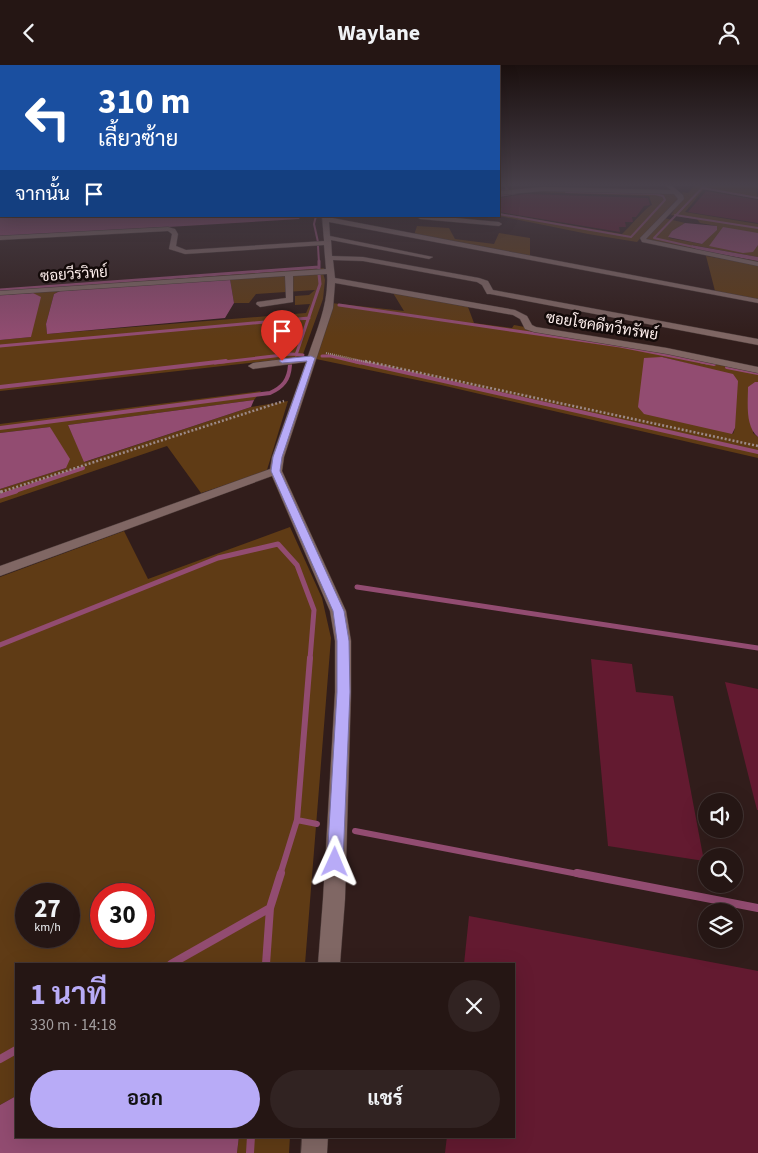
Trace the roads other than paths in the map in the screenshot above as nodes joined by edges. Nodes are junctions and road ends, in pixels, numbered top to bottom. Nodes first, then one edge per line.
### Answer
1 (42, 236) edge
2 (175, 236) edge
3 (327, 236) edge
4 (418, 236) edge
5 (645, 236) edge
6 (0, 238) edge
7 (429, 257) dead end
8 (329, 258) junction
9 (758, 264) edge
10 (289, 273) junction
11 (0, 293) edge
12 (758, 301) edge
13 (260, 304) dead end
14 (758, 342) edge
15 (312, 355) junction
16 (253, 366) dead end
17 (758, 370) edge
18 (276, 471) junction
19 (0, 571) edge
20 (329, 963) edge
21 (315, 1138) edge
22 (314, 1153) edge

1 - 6 street
2 - 8 street
3 - 8 street
4 - 12 street
5 - 9 street
7 - 8 street
8 - 10 street, ซอยวีรวิทย์
8 - 14 street
8 - 15 street
8 - 17 street, ซอยโชคดีทวีทรัพย์
10 - 11 street, ซอยวีรวิทย์
10 - 13 street
15 - 16 street
15 - 18 street
18 - 19 street
18 - 20 street
21 - 22 street

